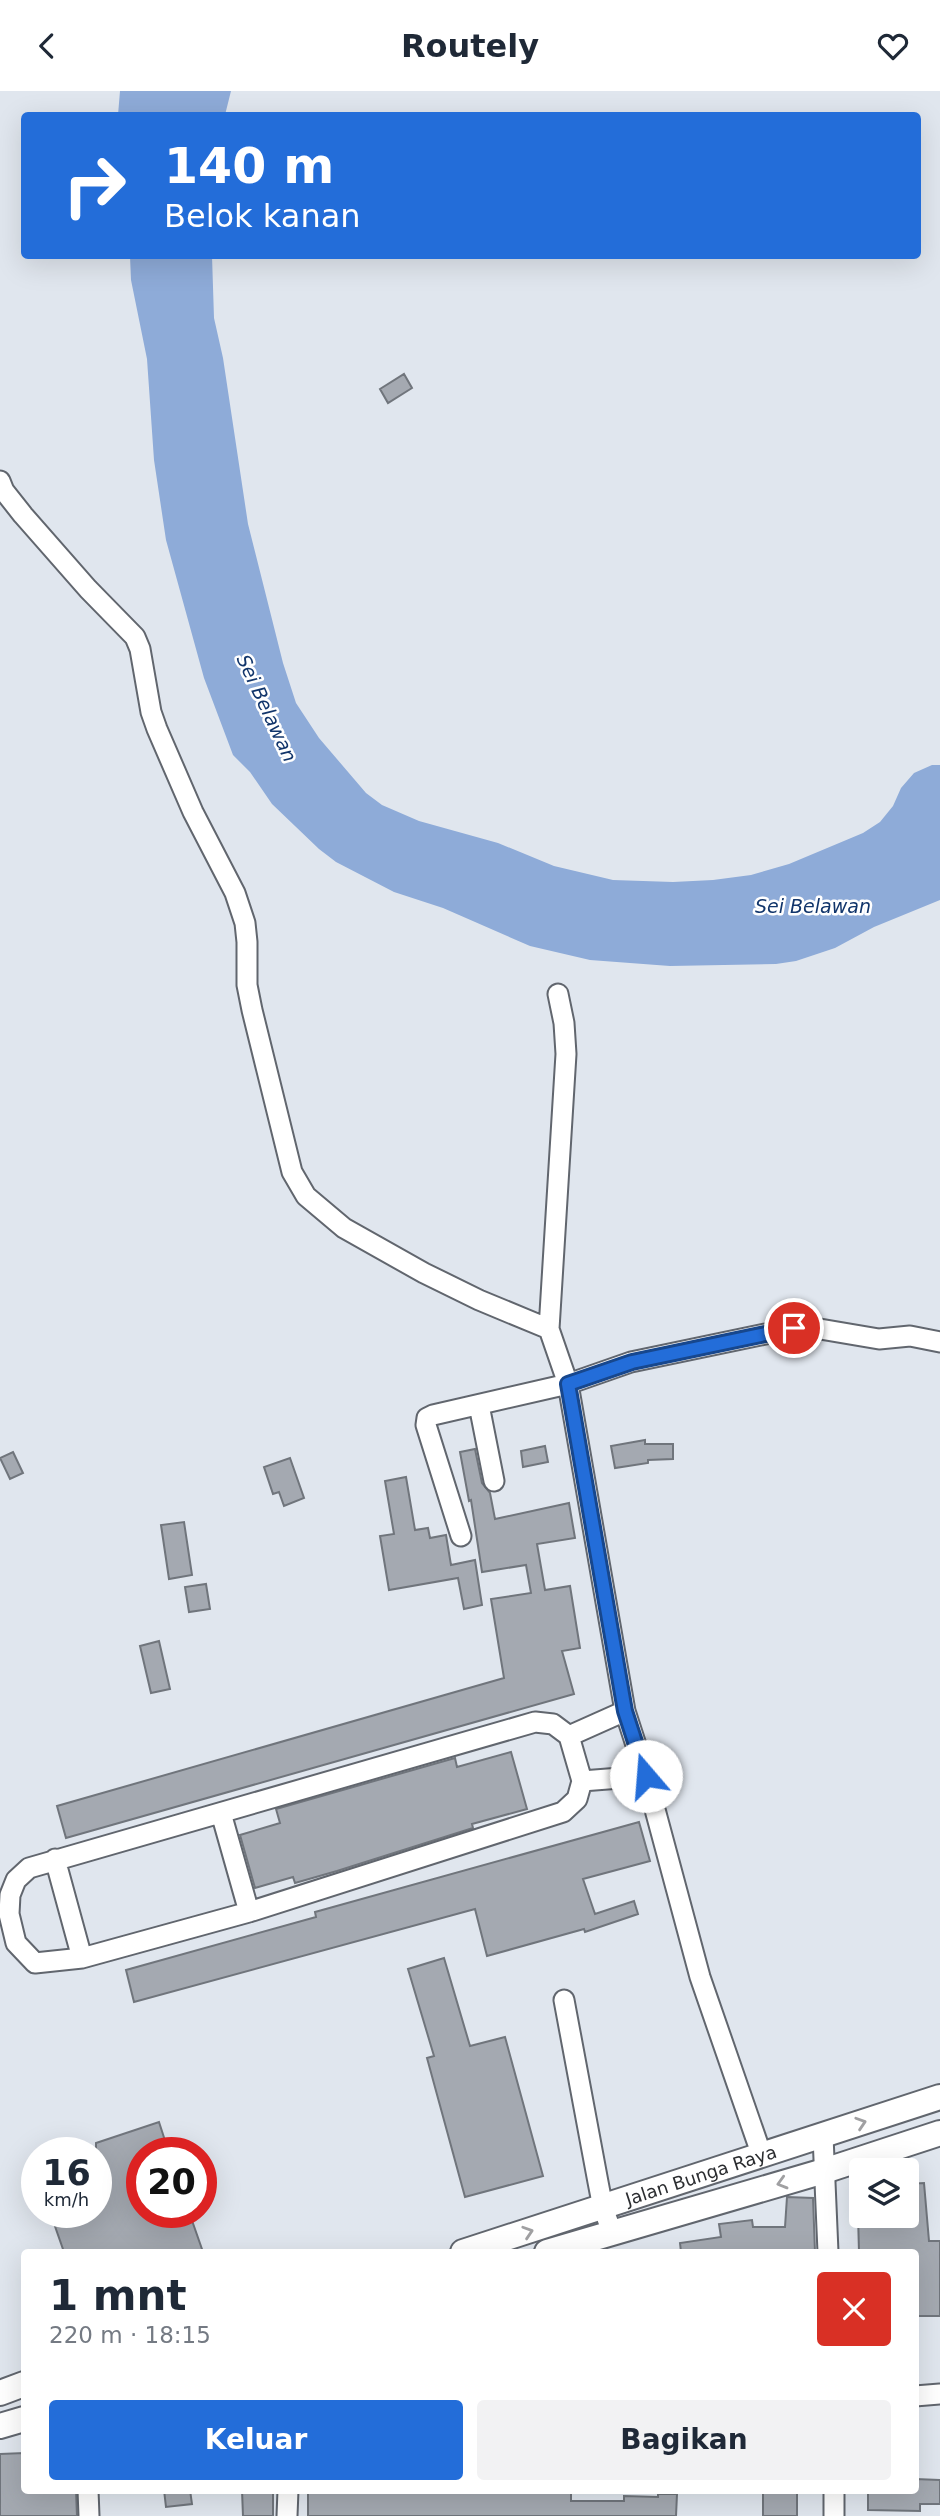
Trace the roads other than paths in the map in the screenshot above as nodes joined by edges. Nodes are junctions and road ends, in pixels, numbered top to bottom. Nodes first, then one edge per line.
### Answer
1 (0, 481) edge
2 (558, 994) dead end
3 (549, 1329) junction
4 (940, 1342) edge
5 (568, 1384) junction
6 (478, 1405) junction
7 (494, 1481) dead end
8 (461, 1536) dead end
9 (625, 1711) junction
10 (569, 1736) junction
11 (646, 1776) junction
12 (582, 1781) junction
13 (221, 1813) junction
14 (55, 1860) junction
15 (249, 1912) junction
16 (82, 1958) junction
17 (564, 2000) dead end
18 (940, 2097) edge
19 (940, 2133) edge
20 (823, 2136) junction
21 (762, 2155) junction
22 (824, 2171) junction
23 (603, 2208) junction
24 (612, 2232) junction
25 (473, 2249) edge
26 (557, 2249) edge
27 (828, 2249) edge
28 (21, 2385) edge
29 (0, 2393) edge
30 (940, 2394) edge
31 (919, 2396) edge
32 (21, 2420) edge
33 (0, 2426) edge
34 (88, 2494) edge
35 (288, 2494) edge
36 (834, 2494) edge
37 (89, 2516) edge
38 (287, 2516) edge
39 (834, 2516) edge

1 - 3 street
2 - 3 street
3 - 5 street
4 - 5 street
5 - 6 street
5 - 9 street
6 - 7 street
6 - 8 street
9 - 10 street
9 - 11 street
10 - 12 street
10 - 13 street
11 - 12 street
11 - 21 street
12 - 15 street
13 - 14 street
13 - 15 street
14 - 16 street
14 - 16 street
15 - 16 street
17 - 23 street
20 -> 18 main road, Jalan Bunga Raya
19 - 22 main road, Jalan Bunga Raya
20 - 21 main road, Jalan Bunga Raya
20 - 22 street
21 - 23 main road, Jalan Bunga Raya
22 -> 24 main road, Jalan Bunga Raya
22 - 27 street
23 - 24 street
25 -> 23 main road, Jalan Bunga Raya
24 - 26 main road, Jalan Bunga Raya
28 - 29 main road
30 - 31 street
32 - 33 main road
34 - 37 street
35 - 38 street
36 - 39 street

